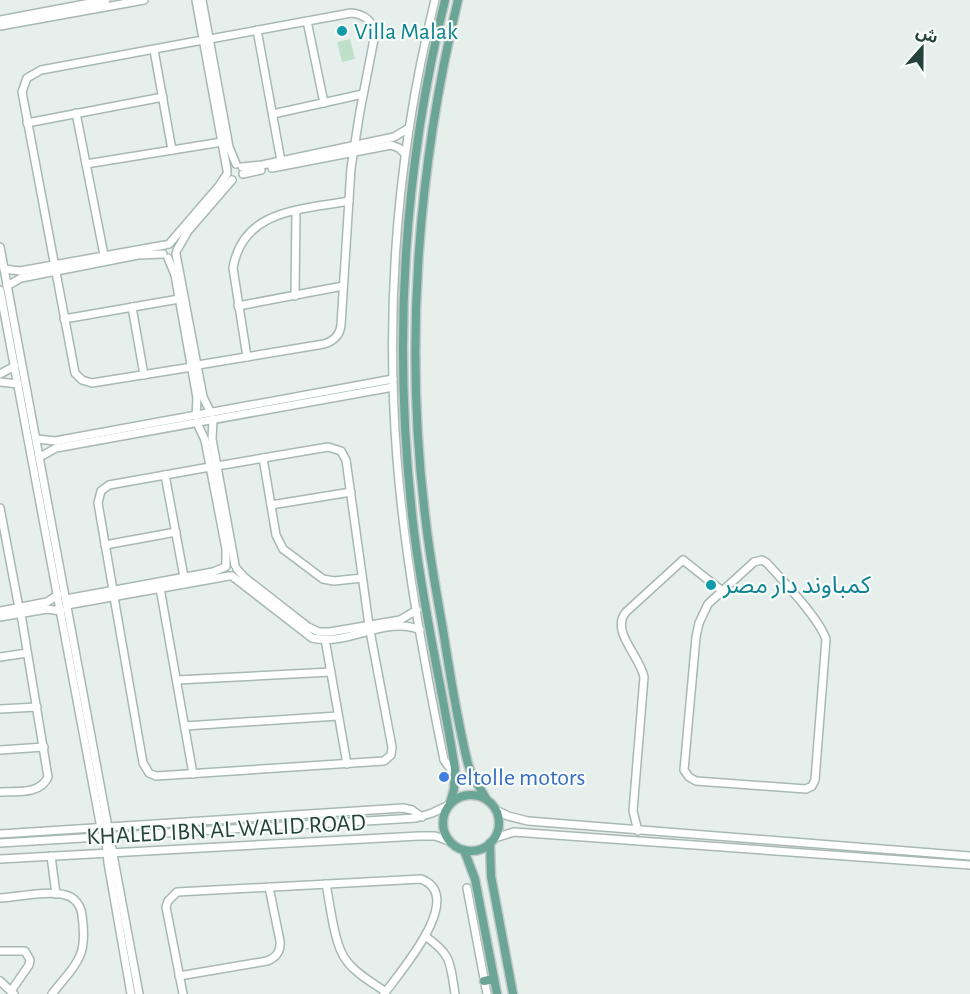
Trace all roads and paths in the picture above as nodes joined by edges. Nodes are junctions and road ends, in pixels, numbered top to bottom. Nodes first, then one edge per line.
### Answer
1 (106, 0) edge
2 (144, 0) edge
3 (196, 0) edge
4 (202, 0) edge
5 (435, 0) edge
6 (445, 0) edge
7 (458, 0) edge
8 (119, 2) edge
9 (0, 20) edge
10 (307, 21) junction
11 (0, 26) edge
12 (257, 30) junction
13 (206, 40) junction
14 (154, 50) junction
15 (363, 94) junction
16 (163, 97) junction
17 (324, 103) junction
18 (76, 113) junction
19 (273, 114) junction
20 (27, 123) junction
21 (409, 128) junction
22 (222, 142) junction
23 (354, 149) junction
24 (172, 150) junction
25 (405, 154) junction
26 (281, 161) junction
27 (86, 164) junction
28 (240, 168) junction
29 (229, 174) junction
30 (349, 201) junction
31 (296, 211) junction
32 (167, 244) junction
33 (0, 247) edge
34 (177, 252) junction
35 (104, 255) junction
36 (165, 256) junction
37 (4, 268) junction
38 (55, 268) junction
39 (343, 286) junction
40 (404, 287) junction
41 (4, 288) edge
42 (417, 288) junction
43 (295, 296) junction
44 (179, 299) junction
45 (238, 306) junction
46 (132, 307) junction
47 (416, 309) junction
48 (404, 310) junction
49 (64, 319) junction
50 (247, 357) junction
51 (15, 366) junction
52 (195, 366) junction
53 (0, 374) edge
54 (144, 375) junction
55 (0, 382) edge
56 (393, 383) junction
57 (21, 388) junction
58 (212, 417) junction
59 (197, 419) junction
60 (37, 439) junction
61 (74, 442) junction
62 (40, 457) junction
63 (263, 458) junction
64 (214, 467) junction
65 (165, 475) junction
66 (351, 492) junction
67 (45, 504) junction
68 (271, 505) junction
69 (0, 508) edge
70 (176, 532) junction
71 (105, 545) junction
72 (226, 566) junction
73 (236, 567) junction
74 (230, 576) junction
75 (184, 577) junction
76 (362, 578) junction
77 (160, 588) junction
78 (721, 590) junction
79 (113, 593) junction
80 (58, 595) junction
81 (67, 602) junction
82 (417, 610) junction
83 (0, 611) edge
84 (20, 611) junction
85 (61, 611) junction
86 (0, 617) edge
87 (369, 628) junction
88 (420, 630) junction
89 (325, 639) junction
90 (27, 653) junction
91 (0, 657) edge
92 (331, 672) junction
93 (77, 678) junction
94 (177, 680) junction
95 (37, 707) junction
96 (0, 709) edge
97 (338, 716) junction
98 (185, 726) junction
99 (44, 747) junction
100 (0, 750) edge
101 (347, 764) junction
102 (193, 774) junction
103 (455, 775) junction
104 (0, 792) edge
105 (487, 800) junction
106 (449, 804) junction
107 (496, 810) junction
108 (422, 817) junction
109 (528, 821) junction
110 (105, 827) junction
111 (638, 831) junction
112 (527, 833) junction
113 (0, 834) edge
114 (107, 837) junction
115 (493, 840) junction
116 (449, 841) junction
117 (0, 843) edge
118 (464, 850) junction
119 (110, 852) junction
120 (51, 856) junction
121 (970, 856) edge
122 (0, 859) edge
123 (970, 865) edge
124 (326, 884) junction
125 (269, 886) junction
126 (466, 888) dead end
127 (56, 894) junction
128 (0, 898) edge
129 (480, 901) junction
130 (469, 902) junction
131 (425, 936) junction
132 (503, 942) junction
133 (488, 945) junction
134 (0, 951) edge
135 (179, 976) junction
136 (0, 981) edge
137 (496, 987) edge
138 (485, 988) edge
139 (12, 993) edge
140 (385, 993) edge
141 (52, 994) edge
142 (131, 994) edge
143 (139, 994) edge
144 (183, 994) edge
145 (455, 994) edge
146 (513, 994) edge

1 - 9 street
2 - 8 street
3 - 13 street
4 - 13 street
5 - 21 street
6 - 40 main road
7 - 42 main road
8 - 11 street
10 - 12 street
10 - 15 street
10 - 17 street
12 - 13 street
12 - 19 street
13 - 14 street
13 - 22 street
13 - 28 street
14 - 16 street
14 - 20 street
15 - 17 street
15 - 23 street
16 - 18 street
16 - 24 street
17 - 19 street
18 - 20 street
18 - 27 street
19 - 26 street
20 - 38 street
21 - 23 street
21 - 25 street
22 - 24 street
22 - 29 street
23 - 25 street
23 - 26 street
23 - 28 street
23 - 30 street
24 - 27 street
25 - 56 street
26 - 28 street
27 - 35 street
28 - 29 street
28 - 29 street
29 - 32 street
29 - 34 street
30 - 31 street
30 - 39 street
31 - 43 street
31 - 45 street
32 - 34 street
32 - 35 street
32 - 36 street
33 - 37 street
34 - 36 street
34 - 52 street
35 - 38 street
36 - 38 street
36 - 44 street
37 - 38 street
37 - 41 street
38 - 41 street
38 - 49 street
39 - 43 street
39 - 50 street
40 - 42 main road
40 - 48 main road
41 - 51 street
41 - 57 street
42 - 47 main road
43 - 45 street
44 - 46 street
44 - 52 street
45 - 50 street
46 - 49 street
46 - 54 street
47 - 48 main road
47 - 105 main road
48 - 103 main road
49 - 54 street
50 - 52 street
51 - 53 street
51 - 57 street
52 - 54 street
52 - 58 street
52 - 59 street
55 - 57 street
56 - 58 street
56 - 82 street
57 - 60 street
57 - 67 street
58 - 59 street
58 - 64 street
59 - 61 street
59 - 64 street
60 - 61 street
60 - 62 street
61 - 62 street
62 - 67 street
63 - 64 street
63 - 66 street
63 - 68 street
64 - 65 street
64 - 72 street
64 - 73 street
65 - 70 street
65 - 71 street
66 - 68 street
66 - 76 street
67 - 80 street
67 - 81 street
68 - 76 street
69 - 84 street
70 - 71 street
70 - 75 street
71 - 79 street
72 - 73 street
72 - 74 street
72 - 75 street
73 - 74 street
73 - 87 street
74 - 77 street
74 - 89 street
75 - 79 street
76 - 87 street
77 - 79 street
77 - 94 street
78 - 78 street
78 - 111 street
79 - 81 street
79 - 102 street
80 - 84 street
80 - 85 street
81 - 93 street
82 - 87 street
82 - 88 street
83 - 84 street
84 - 85 street
84 - 86 street
84 - 90 street
85 - 93 street
87 - 88 street
87 - 89 street
87 - 101 street
88 - 103 street
89 - 92 street
90 - 91 street
90 - 95 street
92 - 94 street
92 - 97 street
93 - 110 street
94 - 98 street
95 - 96 street
95 - 99 street
97 - 98 street
97 - 101 street
98 - 102 street
99 - 100 street
99 - 104 street
101 - 102 street
103 - 106 main road
105 - 106 main road
105 - 107 main road
106 - 108 street, KHALED IBN AL WALID ROAD
106 - 116 main road
107 - 109 street
107 - 115 main road
108 - 110 street
108 - 114 street, KHALED IBN AL WALID ROAD
109 - 111 street
109 - 112 street
110 - 113 street
110 - 114 street
111 - 121 street
112 - 115 street
112 - 123 street
114 - 117 street, KHALED IBN AL WALID ROAD
114 - 119 street
115 - 118 main road
115 - 132 main road
116 - 118 main road
116 - 119 street, KHALED IBN AL WALID ROAD
118 - 129 main road
119 - 120 street, KHALED IBN AL WALID ROAD
119 - 142 street
119 - 143 street
120 - 122 street, KHALED IBN AL WALID ROAD
120 - 127 street
124 - 125 street
124 - 131 street
124 - 140 street
125 - 135 street
125 - 135 street
126 - 130 street
127 - 128 street
127 - 141 street
129 - 130 main road
129 - 133 main road
130 - 138 street
131 - 140 street
131 - 145 street
132 - 133 main road
132 - 146 main road
133 - 137 main road
134 - 139 street
135 - 144 street
136 - 139 street
137 - 138 main road

